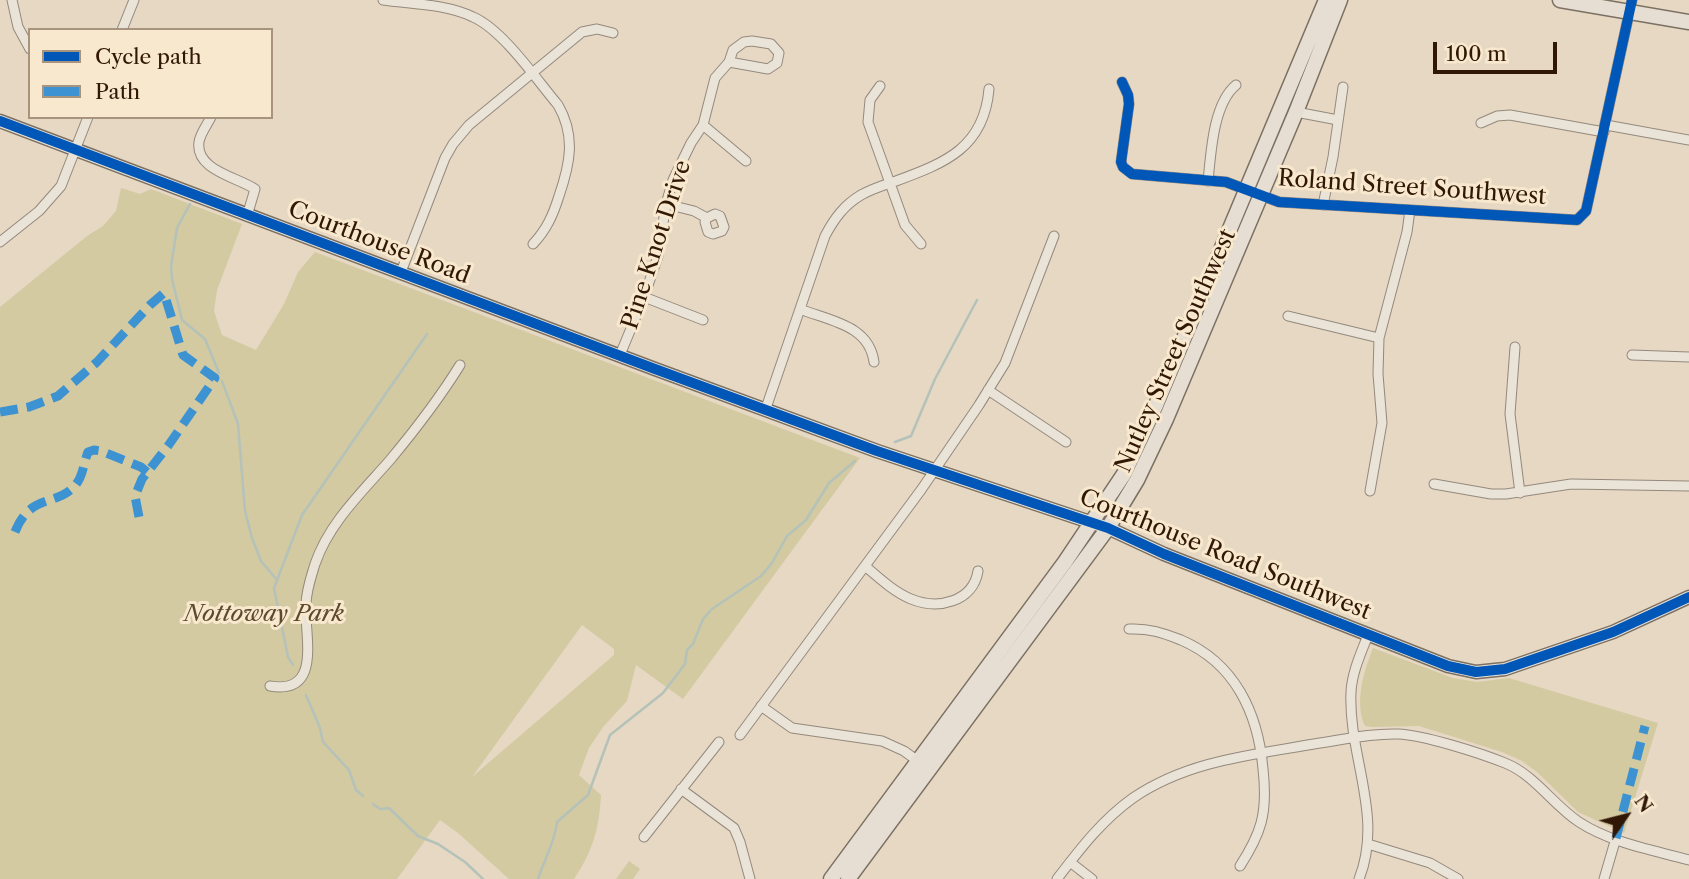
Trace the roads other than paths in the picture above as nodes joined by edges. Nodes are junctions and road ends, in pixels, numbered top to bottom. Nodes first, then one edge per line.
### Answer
1 (12, 0) edge
2 (134, 0) edge
3 (383, 0) edge
4 (466, 0) edge
5 (1326, 0) edge
6 (1340, 0) edge
7 (1560, 0) edge
8 (1631, 6) edge
9 (462, 12) junction
10 (1689, 22) edge
11 (123, 28) edge
12 (613, 33) dead end
13 (28, 44) edge
14 (729, 62) junction
15 (531, 73) junction
16 (1122, 82) dead end
17 (1236, 85) dead end
18 (880, 86) dead end
19 (1343, 87) dead end
20 (989, 89) dead end
21 (1296, 112) junction
22 (87, 119) edge
23 (210, 119) edge
24 (1338, 120) junction
25 (0, 121) edge
26 (1480, 123) dead end
27 (703, 125) junction
28 (1605, 128) junction
29 (1689, 140) edge
30 (76, 149) junction
31 (746, 161) dead end
32 (1208, 181) junction
33 (889, 183) junction
34 (1246, 190) junction
35 (1260, 197) junction
36 (666, 204) junction
37 (1323, 205) junction
38 (1410, 210) junction
39 (247, 216) junction
40 (706, 218) dead end
41 (1054, 236) dead end
42 (0, 242) edge
43 (533, 244) dead end
44 (921, 244) dead end
45 (401, 272) junction
46 (644, 297) junction
47 (800, 309) junction
48 (1288, 316) dead end
49 (703, 320) dead end
50 (1379, 338) junction
51 (1515, 346) dead end
52 (620, 355) junction
53 (1632, 355) dead end
54 (1689, 356) edge
55 (874, 362) dead end
56 (460, 365) dead end
57 (988, 390) junction
58 (745, 401) joint
59 (766, 408) junction
60 (1066, 442) dead end
61 (935, 470) junction
62 (1434, 484) dead end
63 (1689, 486) edge
64 (1370, 491) dead end
65 (1520, 493) junction
66 (1093, 523) junction
67 (1108, 528) junction
68 (865, 566) junction
69 (978, 571) dead end
70 (1689, 597) edge
71 (1129, 629) dead end
72 (1368, 635) junction
73 (270, 686) dead end
74 (761, 706) junction
75 (740, 735) dead end
76 (1356, 737) junction
77 (719, 742) dead end
78 (1261, 753) junction
79 (924, 765) junction
80 (681, 789) junction
81 (644, 837) dead end
82 (1616, 838) junction
83 (1368, 844) junction
84 (1689, 860) edge
85 (1070, 862) junction
86 (1240, 866) dead end
87 (750, 879) edge
88 (831, 879) edge
89 (848, 879) edge
90 (1057, 879) edge
91 (1092, 879) edge
92 (1359, 879) edge
93 (1458, 879) edge
94 (1604, 879) edge

1 - 13 street
2 - 11 street
3 - 9 street
4 - 9 street
5 - 34 main road, Nutley Street Southwest
6 - 21 main road, Nutley Street Southwest
7 - 8 main road
8 - 10 main road
8 - 28 street
9 - 15 street
12 - 15 street
14 - 14 street, Pine Knot Drive
14 - 27 street, Pine Knot Drive
15 - 43 street
15 - 45 street
16 - 32 street, Roland Street Southwest
17 - 32 street
18 - 33 street
19 - 24 street
20 - 33 street
21 - 24 street
21 - 35 main road, Nutley Street Southwest
22 - 30 street
23 - 39 street
24 - 37 street
25 - 30 street, Courthouse Road
26 - 28 street
27 - 31 street
27 - 36 street, Pine Knot Drive
28 - 29 street
28 - 38 street, Roland Street Southwest
30 - 39 street, Courthouse Road
30 - 42 street
32 - 34 street, Roland Street Southwest
33 - 44 street
33 - 47 street
34 - 35 street, Roland Street Southwest
34 - 66 main road, Nutley Street Southwest
35 - 37 street, Roland Street Southwest
35 - 67 main road, Nutley Street Southwest
36 - 40 street
36 - 46 street, Pine Knot Drive
37 - 38 street, Roland Street Southwest
38 - 50 street
39 - 45 street, Courthouse Road
41 - 57 street
45 - 52 street, Courthouse Road
46 - 49 street
46 - 52 street, Pine Knot Drive
47 - 55 street
47 - 59 street
48 - 50 street
50 - 64 street
51 - 65 street
52 - 58 street, Courthouse Road
53 - 54 street
56 - 73 street
57 - 60 street
57 - 61 street
58 - 59 street, Courthouse Road Southwest
59 - 61 street, Courthouse Road Southwest
61 - 66 street, Courthouse Road Southwest
61 - 68 street
62 - 65 street
63 - 65 street
66 - 67 street, Courthouse Road Southwest
66 - 79 main road, Nutley Street Southwest
67 - 72 street, Courthouse Road Southwest
67 - 79 main road, Nutley Street Southwest
68 - 69 street
68 - 74 street
70 - 72 street, Courthouse Road Southwest
71 - 78 street
72 - 76 street
74 - 75 street
74 - 79 street
76 - 78 street
76 - 82 street
76 - 83 street
77 - 80 street
78 - 85 street
78 - 86 street
79 - 88 main road, Nutley Street Southwest
79 - 89 main road, Nutley Street Southwest
80 - 81 street
80 - 87 street
82 - 84 street
82 - 94 street
83 - 92 street
83 - 93 street
85 - 90 street
85 - 91 street

